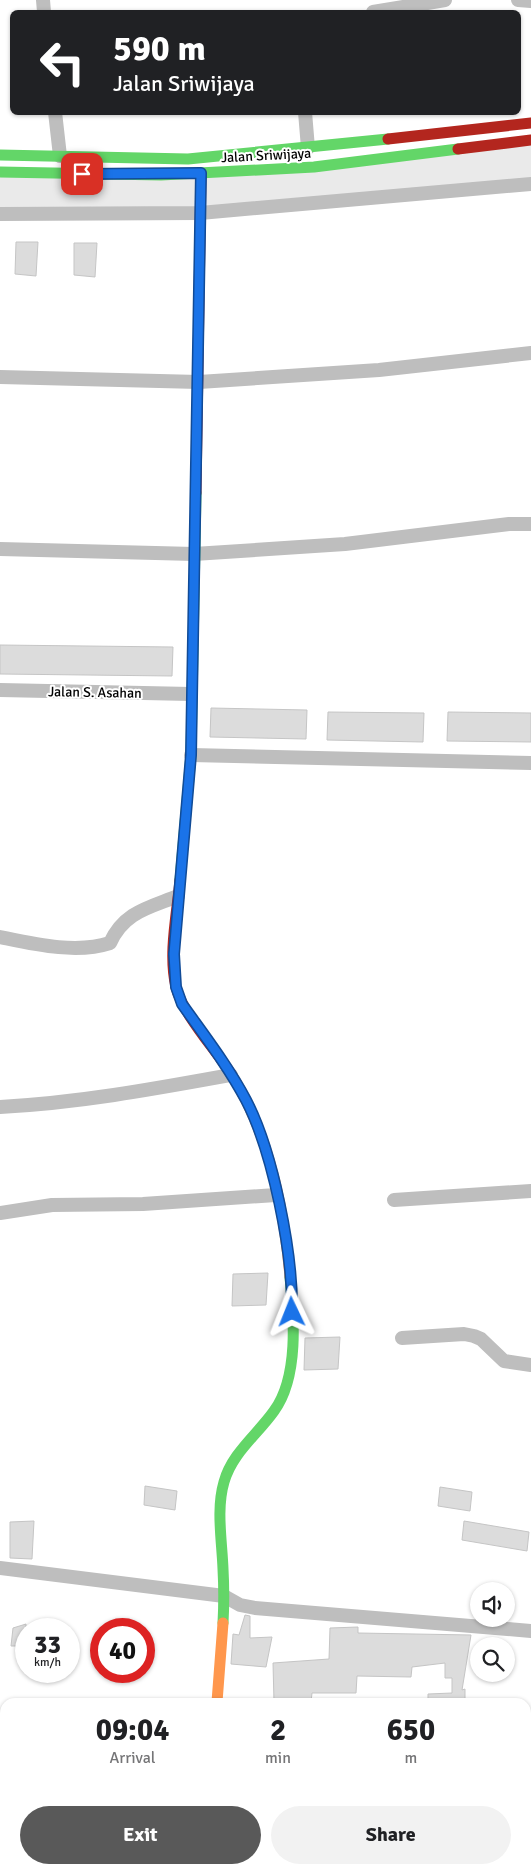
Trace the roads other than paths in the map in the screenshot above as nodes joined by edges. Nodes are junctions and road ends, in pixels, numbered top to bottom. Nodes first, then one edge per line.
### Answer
1 (445, 0) edge
2 (518, 0) edge
3 (531, 1) edge
4 (378, 8) edge
5 (55, 115) edge
6 (305, 115) edge
7 (531, 123) edge
8 (531, 140) edge
9 (308, 148) junction
10 (0, 155) edge
11 (60, 156) junction
12 (0, 172) edge
13 (201, 173) junction
14 (531, 184) edge
15 (200, 213) junction
16 (0, 214) edge
17 (531, 353) edge
18 (0, 378) edge
19 (199, 382) junction
20 (531, 524) edge
21 (0, 548) edge
22 (194, 554) junction
23 (0, 690) edge
24 (191, 694) junction
25 (191, 755) junction
26 (531, 763) edge
27 (178, 896) junction
28 (0, 937) edge
29 (231, 1074) junction
30 (0, 1107) edge
31 (531, 1191) edge
32 (276, 1195) junction
33 (394, 1200) dead end
34 (0, 1213) edge
35 (402, 1338) dead end
36 (531, 1365) edge
37 (0, 1568) edge
38 (224, 1596) junction
39 (531, 1631) edge
40 (217, 1698) edge

1 - 4 street
2 - 3 street
5 - 11 street
6 - 9 street
7 - 9 street, Jalan Sriwijaya
8 - 13 street, Jalan Sriwijaya
9 - 11 street, Jalan Sriwijaya
10 - 11 street, Jalan Sriwijaya
12 - 13 street, Jalan Sriwijaya
13 - 15 street
14 - 15 street
15 - 16 street
15 - 19 street
17 - 19 street
18 - 19 street
19 - 22 street
20 - 22 street
21 - 22 street
22 - 24 street
23 - 24 street, Jalan S. Asahan
24 - 25 street
25 - 26 street
25 - 27 street
27 - 28 street
27 - 29 street
29 - 30 street
29 - 32 street
31 - 33 street
32 - 34 street
32 - 38 street
35 - 36 street
37 - 38 street
38 - 39 street
38 - 40 street

